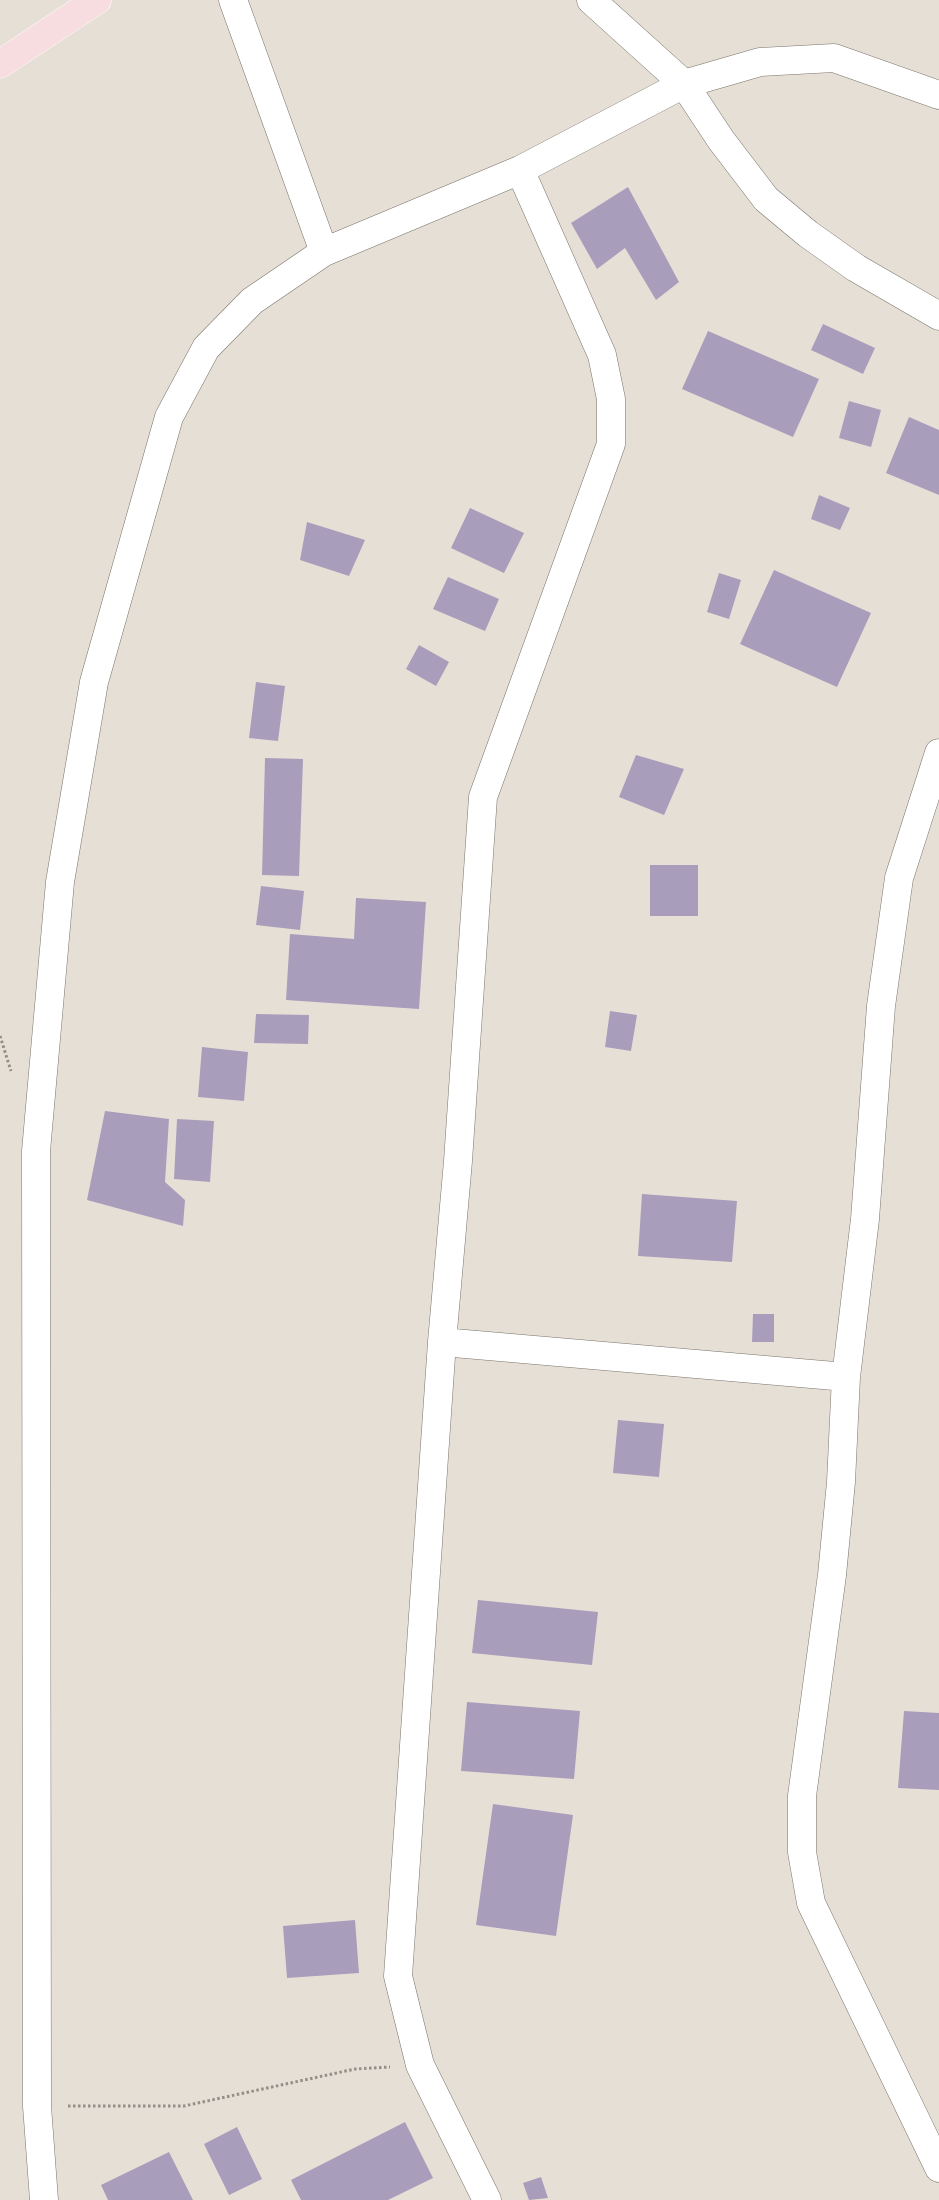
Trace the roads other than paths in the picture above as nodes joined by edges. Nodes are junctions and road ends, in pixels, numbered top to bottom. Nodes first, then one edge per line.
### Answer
1 (97, 0) edge
2 (233, 0) edge
3 (590, 0) edge
4 (0, 64) edge
5 (684, 84) junction
6 (939, 95) edge
7 (520, 170) junction
8 (324, 252) junction
9 (939, 316) edge
10 (939, 752) edge
11 (442, 1342) junction
12 (846, 1377) junction
13 (939, 2168) edge
14 (44, 2200) edge
15 (487, 2200) edge

1 - 4 main road
2 - 8 street
3 - 5 street
5 - 6 street
5 - 7 street
5 - 9 street
7 - 8 street
7 - 11 street
8 - 14 street
10 - 12 street
11 - 12 street
11 - 15 street
12 - 13 street

